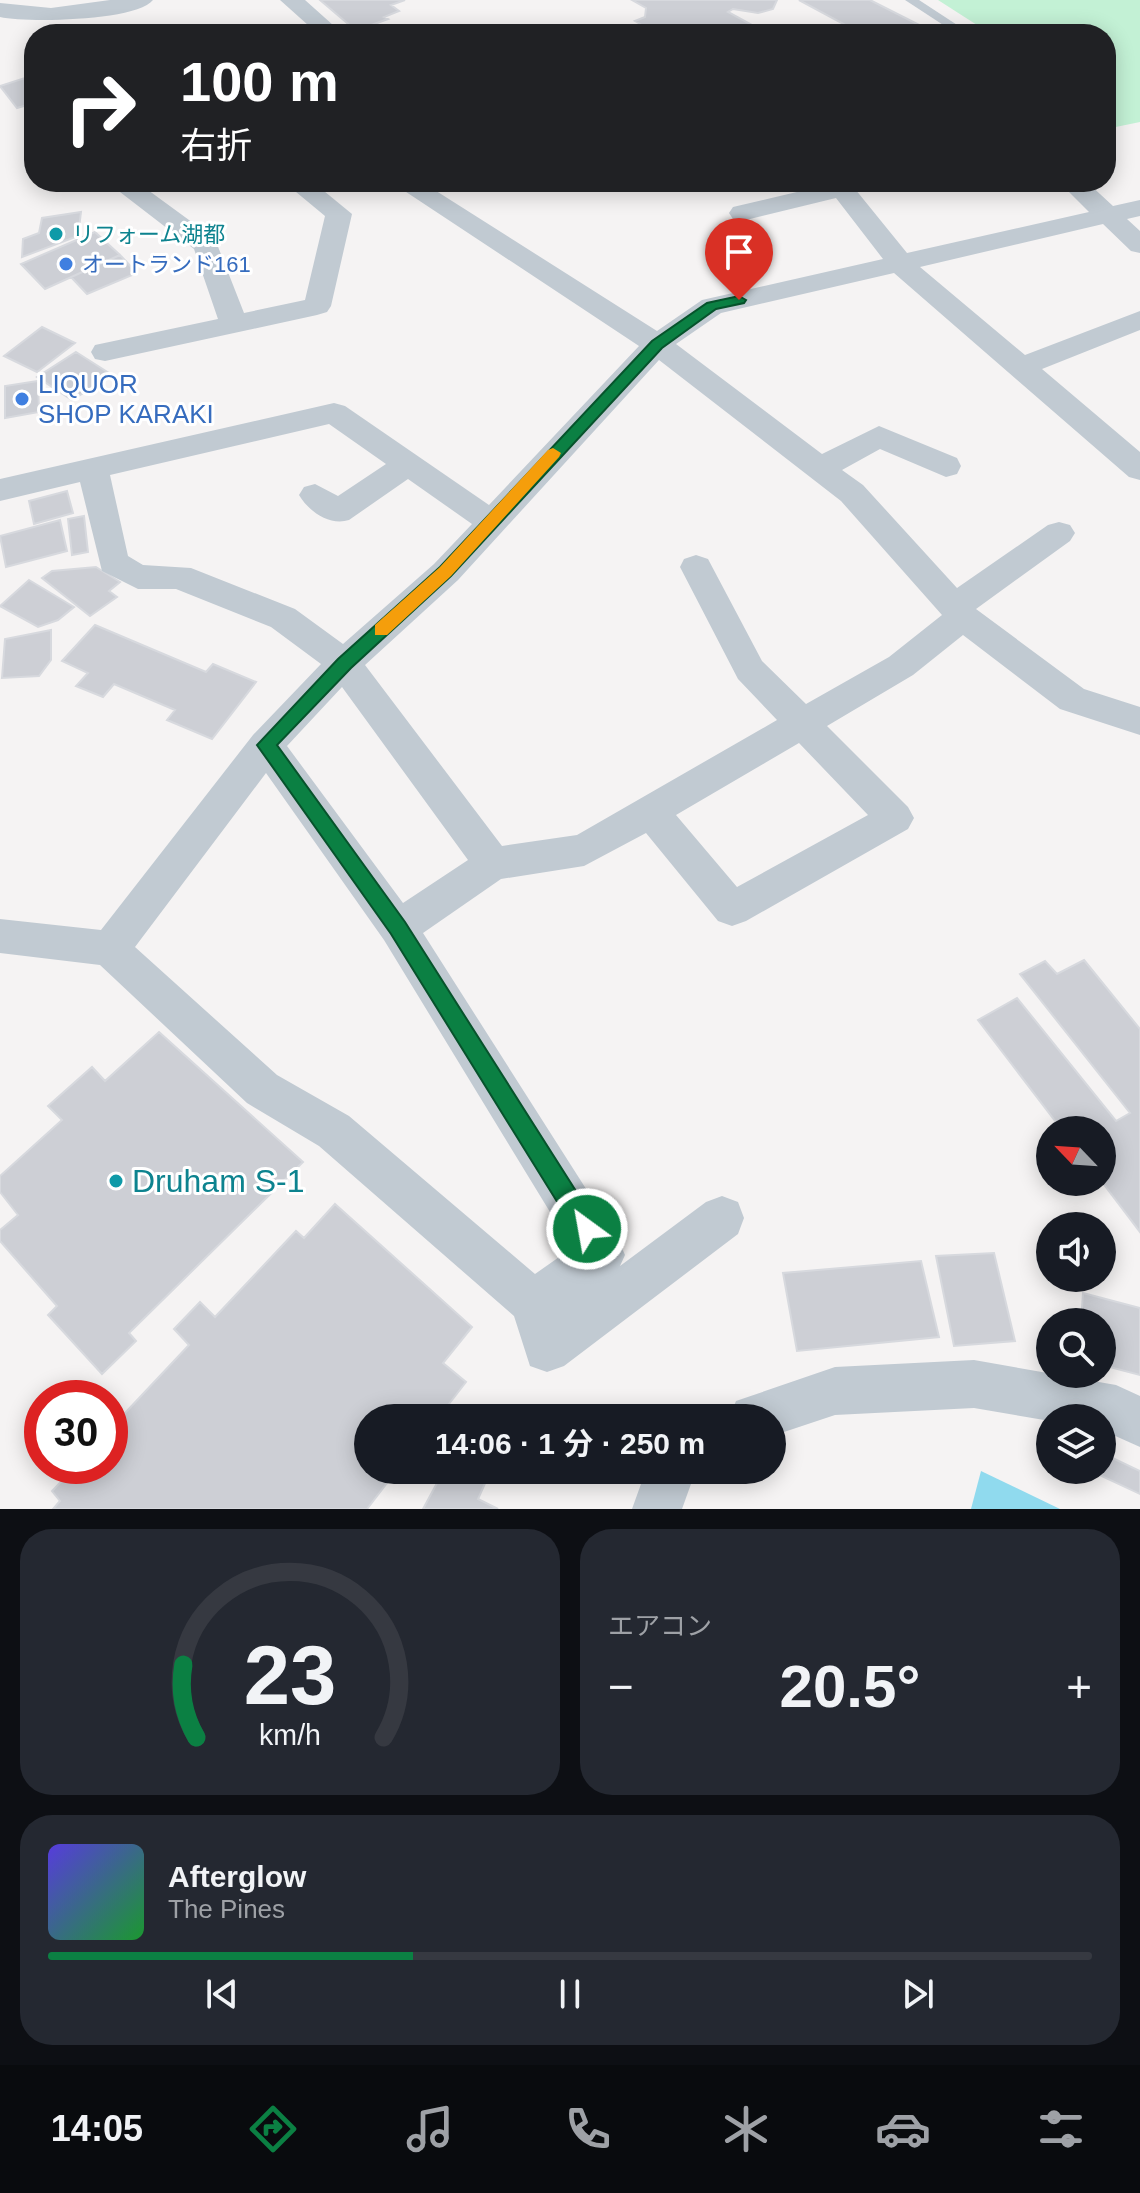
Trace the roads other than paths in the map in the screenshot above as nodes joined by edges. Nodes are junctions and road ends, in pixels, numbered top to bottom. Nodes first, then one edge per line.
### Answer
1 (142, 0) edge
2 (291, 0) edge
3 (911, 0) edge
4 (9, 13) edge
5 (320, 24) edge
6 (949, 24) edge
7 (134, 192) edge
8 (310, 192) edge
9 (420, 192) edge
10 (830, 192) edge
11 (844, 192) edge
12 (1083, 192) edge
13 (1140, 208) edge
14 (742, 213) dead end
15 (1108, 216) junction
16 (1140, 245) edge
17 (902, 265) junction
18 (1138, 323) edge
19 (234, 324) junction
20 (657, 344) junction
21 (105, 352) dead end
22 (1021, 367) junction
23 (408, 464) junction
24 (946, 466) dead end
25 (819, 469) junction
26 (1140, 469) edge
27 (93, 470) junction
28 (0, 490) edge
29 (315, 495) dead end
30 (490, 521) junction
31 (1059, 533) dead end
32 (696, 567) dead end
33 (958, 612) junction
34 (344, 663) junction
35 (1140, 721) edge
36 (804, 723) junction
37 (266, 745) junction
38 (649, 810) junction
39 (493, 864) junction
40 (398, 928) junction
41 (0, 936) edge
42 (110, 949) junction
43 (722, 1218) dead end
44 (533, 1302) junction
45 (786, 1407) edge
46 (1140, 1423) edge
47 (666, 1484) edge
48 (657, 1509) edge

1 - 4 street
2 - 5 street
3 - 6 lane
7 - 19 street
8 - 19 street
9 - 20 street
10 - 14 street
11 - 17 street
12 - 15 street
13 - 15 street
15 - 16 street
15 - 17 street
17 - 20 street
17 - 22 street
18 - 22 street
19 - 21 street
20 - 25 street
20 - 30 street
22 - 26 street
23 - 27 street
23 - 29 street
23 - 30 street
24 - 25 street
25 - 33 street
27 - 28 street
27 - 34 street
30 - 34 street
31 - 33 street
32 - 36 street
33 - 35 street
33 - 36 street
34 - 37 street
34 - 39 street
36 - 38 street
36 - 38 street
37 - 40 street
37 - 42 street
38 - 39 street
39 - 40 street
40 - 44 street
41 - 42 street
42 - 44 street
43 - 44 street
45 - 46 street
47 - 48 street

